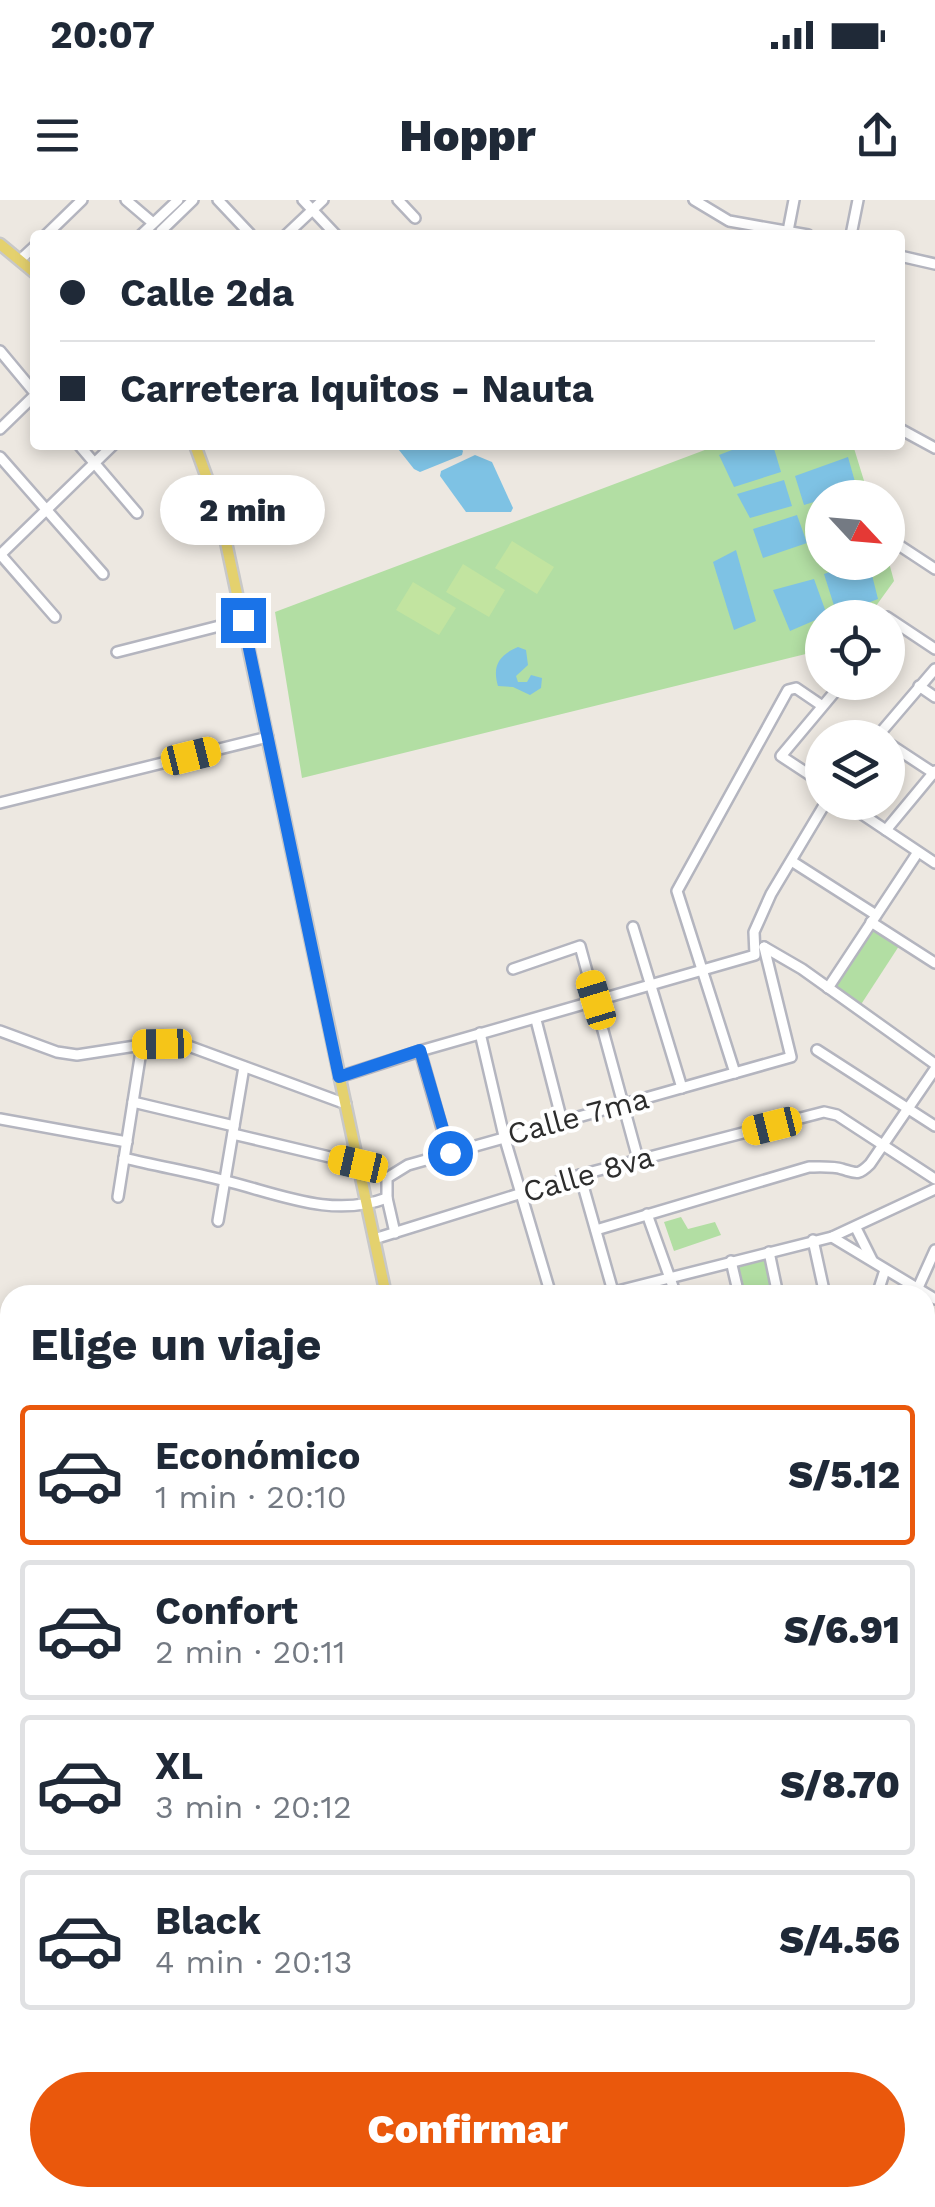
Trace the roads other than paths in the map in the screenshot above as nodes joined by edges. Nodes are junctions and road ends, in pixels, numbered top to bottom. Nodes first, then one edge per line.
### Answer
1 (82, 200) edge
2 (126, 200) edge
3 (178, 200) edge
4 (193, 200) edge
5 (218, 200) edge
6 (303, 200) edge
7 (323, 200) edge
8 (398, 200) edge
9 (694, 200) edge
10 (794, 200) edge
11 (858, 200) edge
12 (312, 210) junction
13 (415, 218) dead end
14 (154, 223) junction
15 (51, 230) edge
16 (146, 230) edge
17 (161, 230) edge
18 (246, 230) edge
19 (291, 230) edge
20 (331, 230) edge
21 (788, 230) joint
22 (852, 230) edge
23 (0, 244) edge
24 (30, 251) edge
25 (905, 257) edge
26 (20, 260) junction
27 (935, 264) edge
28 (30, 269) edge
29 (0, 352) edge
30 (30, 388) edge
31 (30, 399) edge
32 (0, 429) edge
33 (905, 432) edge
34 (935, 448) edge
35 (83, 450) edge
36 (109, 450) edge
37 (198, 450) edge
38 (0, 457) edge
39 (95, 463) junction
40 (46, 510) junction
41 (137, 513) dead end
42 (905, 548) edge
43 (0, 554) edge
44 (934, 565) edge
45 (103, 574) dead end
46 (55, 617) dead end
47 (243, 620) junction
48 (905, 629) edge
49 (935, 649) edge
50 (117, 652) dead end
51 (935, 669) edge
52 (919, 686) junction
53 (935, 697) edge
54 (826, 700) edge
55 (821, 705) junction
56 (809, 720) edge
57 (892, 720) edge
58 (805, 725) edge
59 (268, 737) junction
60 (905, 753) edge
61 (805, 771) edge
62 (934, 773) edge
63 (0, 803) edge
64 (816, 820) edge
65 (871, 820) edge
66 (886, 830) junction
67 (918, 852) junction
68 (793, 862) junction
69 (935, 863) edge
70 (874, 918) junction
71 (633, 927) dead end
72 (754, 940) junction
73 (764, 947) junction
74 (935, 963) edge
75 (513, 969) dead end
76 (705, 970) junction
77 (651, 984) junction
78 (828, 988) junction
79 (596, 1000) junction
80 (536, 1020) junction
81 (0, 1031) edge
82 (480, 1033) junction
83 (142, 1044) junction
84 (420, 1050) junction
85 (817, 1050) dead end
86 (244, 1067) junction
87 (935, 1067) edge
88 (735, 1073) junction
89 (339, 1077) junction
90 (682, 1088) junction
91 (133, 1102) junction
92 (346, 1104) junction
93 (624, 1104) junction
94 (909, 1108) junction
95 (0, 1119) edge
96 (562, 1122) junction
97 (935, 1126) edge
98 (234, 1130) junction
99 (504, 1136) junction
100 (127, 1142) junction
101 (884, 1144) junction
102 (450, 1153) junction
103 (124, 1158) junction
104 (638, 1159) junction
105 (358, 1164) junction
106 (580, 1174) junction
107 (935, 1178) edge
108 (225, 1180) junction
109 (935, 1189) edge
110 (521, 1194) junction
111 (118, 1197) dead end
112 (387, 1198) junction
113 (366, 1205) junction
114 (647, 1214) junction
115 (218, 1221) dead end
116 (856, 1228) junction
117 (596, 1230) junction
118 (394, 1233) junction
119 (832, 1237) junction
120 (374, 1240) junction
121 (813, 1240) junction
122 (935, 1250) edge
123 (768, 1252) junction
124 (732, 1261) junction
125 (873, 1262) junction
126 (885, 1270) junction
127 (671, 1277) junction
128 (384, 1285) edge
129 (548, 1285) edge
130 (611, 1285) edge
131 (644, 1285) edge
132 (673, 1285) edge
133 (737, 1285) edge
134 (776, 1285) edge
135 (823, 1285) edge
136 (880, 1285) edge
137 (909, 1285) edge
138 (919, 1285) edge

1 - 15 street
2 - 14 street
3 - 14 street
4 - 17 street
5 - 18 street
6 - 12 street
7 - 12 street
8 - 13 street
9 - 21 street
10 - 21 street
11 - 22 street
12 - 19 street
12 - 20 street
14 - 16 street
23 - 26 main road
24 - 26 street
25 - 27 street
26 - 28 main road
29 - 30 street
31 - 32 street
33 - 34 street
35 - 39 street
36 - 39 street
37 - 47 main road
38 - 40 street
39 - 40 street
39 - 41 street
40 - 43 street
40 - 45 street
42 - 44 street
43 - 46 street
47 - 50 street
47 - 59 main road
48 - 49 street
51 - 52 street
52 - 53 street
52 - 57 street
54 - 55 street
55 - 56 street
55 - 76 street
58 - 61 street
59 - 63 street
59 - 89 main road
60 - 62 street
62 - 66 street
64 - 68 street
65 - 66 street
66 - 67 street
67 - 69 street
67 - 70 street
68 - 70 street
68 - 72 street
70 - 74 street
70 - 78 street
71 - 77 street
72 - 73 street
72 - 76 street
73 - 78 street
73 - 88 street, Calle 7ma
75 - 79 street
76 - 77 street
76 - 88 street
77 - 79 street
77 - 90 street
78 - 87 street
79 - 80 street
79 - 93 street
80 - 82 street
80 - 96 street
81 - 83 street
82 - 84 street
82 - 99 street
83 - 86 street
83 - 91 street
84 - 89 street
84 - 102 street
85 - 94 street
86 - 92 street
86 - 98 street
87 - 94 street
88 - 90 street, Calle 7ma
89 - 92 main road
90 - 93 street, Calle 7ma
91 - 98 street
91 - 100 street
92 - 105 main road
93 - 96 street, Calle 7ma
93 - 104 street
94 - 97 street
94 - 101 street
95 - 100 street
96 - 99 street, Calle 7ma
98 - 105 street
98 - 108 street
99 - 102 street, Calle 7ma
99 - 110 street
100 - 103 street
101 - 104 street, Calle 8va
101 - 107 street
101 - 114 street
102 - 112 street, Calle 7ma
103 - 108 street
103 - 111 street
104 - 106 street, Calle 8va
105 - 113 main road
106 - 110 street, Calle 8va
106 - 117 street
108 - 113 street
108 - 115 street
109 - 116 street
110 - 118 street, Calle 8va
110 - 129 street
112 - 113 street
112 - 118 street
113 - 120 main road
114 - 117 street
114 - 127 street
116 - 119 street
116 - 125 street
117 - 130 street
118 - 120 street, Calle 8va
119 - 121 street
119 - 125 street
120 - 128 main road
121 - 123 street
121 - 135 street
122 - 138 street
123 - 124 street
123 - 134 street
124 - 127 street
124 - 133 street
125 - 126 street
126 - 136 street
126 - 137 street
127 - 131 street
127 - 132 street

